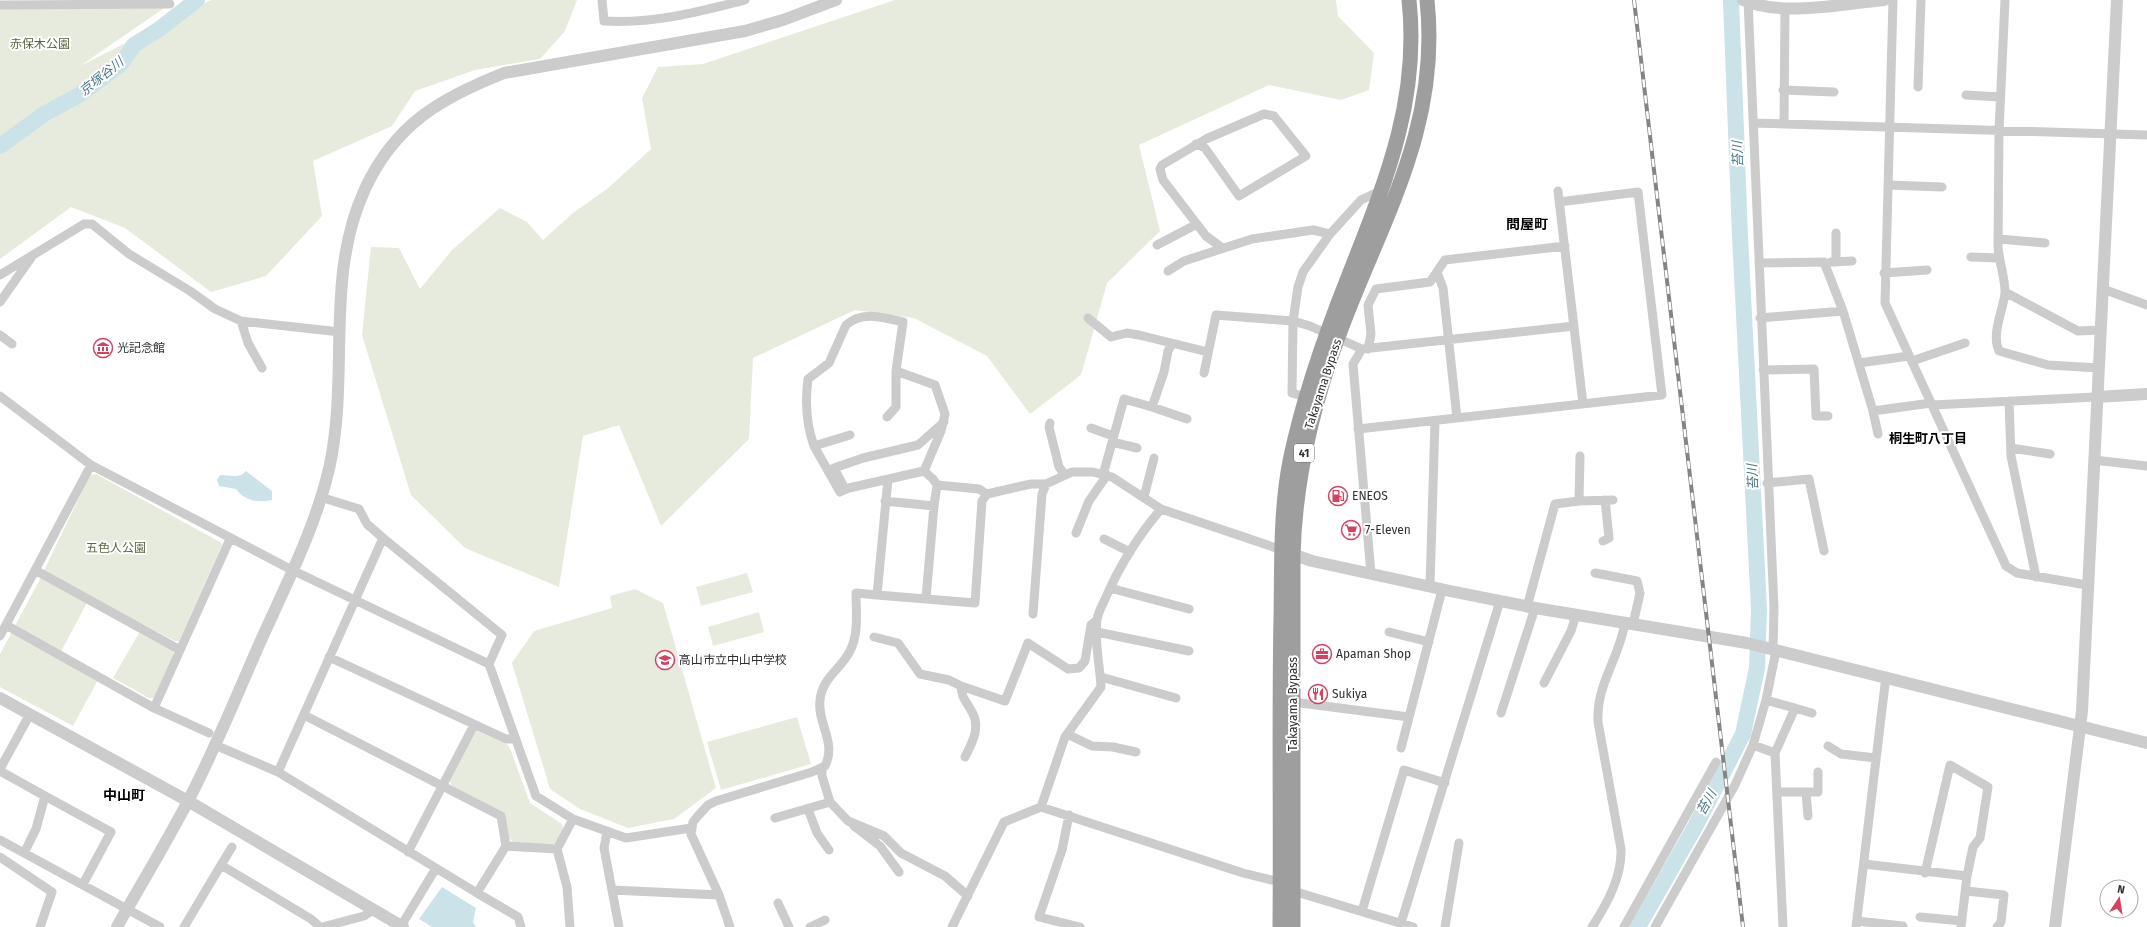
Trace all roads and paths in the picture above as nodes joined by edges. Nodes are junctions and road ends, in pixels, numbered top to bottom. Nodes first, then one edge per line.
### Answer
1 (602, 0) edge
2 (744, 0) edge
3 (836, 0) edge
4 (1408, 0) edge
5 (1427, 0) edge
6 (1884, 0) edge
7 (1893, 0) edge
8 (1921, 0) edge
9 (2005, 0) edge
10 (2117, 0) edge
11 (1746, 1) edge
12 (170, 4) dead end
13 (816, 4) edge
14 (0, 5) edge
15 (1785, 9) junction
16 (1918, 86) dead end
17 (1783, 90) junction
18 (1834, 92) dead end
19 (1966, 96) dead end
20 (2000, 97) junction
21 (1753, 123) junction
22 (1784, 124) junction
23 (1891, 127) junction
24 (1999, 132) junction
25 (2111, 134) junction
26 (2147, 135) edge
27 (1196, 144) junction
28 (1888, 185) junction
29 (1942, 187) dead end
30 (1383, 190) junction
31 (1558, 191) dead end
32 (1559, 202) junction
33 (1197, 224) junction
34 (1836, 233) dead end
35 (1330, 234) junction
36 (1999, 239) junction
37 (2045, 242) dead end
38 (1157, 245) dead end
39 (1565, 246) junction
40 (1221, 247) junction
41 (33, 255) junction
42 (1971, 257) dead end
43 (1999, 258) junction
44 (1852, 261) dead end
45 (1824, 262) junction
46 (1836, 262) junction
47 (1759, 263) junction
48 (1927, 270) dead end
49 (1168, 271) dead end
50 (1437, 272) junction
51 (1884, 273) junction
52 (0, 275) edge
53 (2103, 290) junction
54 (2005, 292) junction
55 (0, 302) edge
56 (2147, 305) edge
57 (1843, 311) junction
58 (1088, 318) dead end
59 (1760, 318) junction
60 (241, 321) junction
61 (1293, 321) junction
62 (1574, 326) junction
63 (2101, 330) junction
64 (340, 332) junction
65 (0, 335) edge
66 (1332, 336) junction
67 (1448, 340) junction
68 (1965, 342) dead end
69 (12, 344) dead end
70 (1172, 344) junction
71 (1365, 349) junction
72 (1208, 352) junction
73 (1911, 359) junction
74 (1859, 363) junction
75 (262, 368) dead end
76 (2099, 368) junction
77 (1763, 370) junction
78 (896, 372) junction
79 (1204, 373) dead end
80 (2147, 394) edge
81 (0, 396) edge
82 (1306, 397) junction
83 (2096, 397) junction
84 (2009, 401) junction
85 (1583, 404) junction
86 (1932, 404) junction
87 (1152, 407) junction
88 (1873, 411) junction
89 (1828, 416) dead end
90 (887, 417) dead end
91 (1187, 418) dead end
92 (1457, 418) junction
93 (1435, 421) junction
94 (944, 422) junction
95 (1050, 423) dead end
96 (1091, 428) dead end
97 (1358, 429) junction
98 (1878, 434) dead end
99 (850, 435) dead end
100 (1112, 439) junction
101 (814, 446) junction
102 (1137, 448) dead end
103 (2011, 448) junction
104 (2050, 454) dead end
105 (1580, 456) dead end
106 (1154, 458) dead end
107 (2094, 460) junction
108 (91, 465) junction
109 (2147, 466) edge
110 (924, 471) junction
111 (1065, 475) junction
112 (1105, 475) junction
113 (888, 479) junction
114 (1767, 483) junction
115 (1046, 484) junction
116 (936, 485) junction
117 (845, 489) junction
118 (987, 494) junction
119 (1144, 497) junction
120 (327, 499) dead end
121 (885, 501) junction
122 (1579, 501) junction
123 (934, 506) junction
124 (1161, 509) junction
125 (1076, 533) dead end
126 (382, 538) junction
127 (230, 539) junction
128 (1104, 539) dead end
129 (1603, 542) dead end
130 (1130, 552) junction
131 (1824, 552) dead end
132 (1288, 553) junction
133 (35, 570) junction
134 (292, 570) junction
135 (1595, 573) dead end
136 (1371, 574) junction
137 (2036, 577) junction
138 (2087, 585) junction
139 (1430, 586) junction
140 (1110, 588) junction
141 (1442, 590) junction
142 (876, 594) junction
143 (926, 598) junction
144 (355, 600) junction
145 (1500, 601) junction
146 (1531, 607) junction
147 (1189, 610) dead end
148 (1033, 614) dead end
149 (1576, 615) junction
150 (1097, 620) junction
151 (1629, 623) junction
152 (6, 625) junction
153 (1097, 632) junction
154 (1389, 632) dead end
155 (0, 636) edge
156 (874, 637) dead end
157 (1429, 642) junction
158 (1773, 649) junction
159 (180, 650) junction
160 (1189, 651) dead end
161 (329, 657) junction
162 (489, 664) junction
163 (1886, 676) junction
164 (1100, 677) junction
165 (1544, 683) dead end
166 (962, 686) junction
167 (0, 698) edge
168 (1176, 698) dead end
169 (1766, 700) junction
170 (1293, 702) junction
171 (154, 708) junction
172 (1795, 708) junction
173 (1501, 713) dead end
174 (1812, 713) dead end
175 (30, 714) junction
176 (304, 715) junction
177 (1409, 717) junction
178 (474, 725) junction
179 (2081, 726) junction
180 (209, 733) dead end
181 (1067, 734) junction
182 (516, 739) junction
183 (2147, 743) edge
184 (1753, 745) junction
185 (1828, 746) dead end
186 (222, 748) dead end
187 (1401, 748) dead end
188 (1136, 752) dead end
189 (1775, 753) junction
190 (965, 757) dead end
191 (1876, 758) junction
192 (1716, 762) dead end
193 (822, 768) junction
194 (0, 770) edge
195 (278, 772) junction
196 (1818, 772) dead end
197 (1445, 783) junction
198 (443, 786) junction
199 (1777, 792) junction
200 (1806, 792) junction
201 (45, 796) junction
202 (188, 801) junction
203 (830, 802) junction
204 (1041, 807) junction
205 (808, 809) junction
206 (1069, 816) junction
207 (1808, 816) dead end
208 (775, 818) dead end
209 (573, 819) junction
210 (848, 821) junction
211 (692, 828) junction
212 (608, 832) junction
213 (0, 840) edge
214 (1459, 843) dead end
215 (506, 846) junction
216 (232, 847) dead end
217 (557, 849) junction
218 (829, 850) dead end
219 (408, 852) junction
220 (24, 853) junction
221 (0, 857) edge
222 (1864, 864) junction
223 (221, 866) junction
224 (436, 868) junction
225 (899, 872) dead end
226 (1925, 873) junction
227 (1967, 876) junction
228 (1280, 880) junction
229 (83, 884) junction
230 (612, 890) junction
231 (1293, 891) junction
232 (1966, 891) junction
233 (477, 893) junction
234 (719, 895) junction
235 (968, 896) junction
236 (778, 903) dead end
237 (128, 909) junction
238 (372, 910) junction
239 (1362, 911) junction
240 (1920, 917) dead end
241 (826, 920) dead end
242 (1399, 924) edge
243 (1857, 924) edge
244 (1961, 924) edge
245 (402, 926) edge
246 (1903, 926) dead end
247 (40, 927) edge
248 (118, 927) edge
249 (160, 927) edge
250 (184, 927) edge
251 (321, 927) edge
252 (521, 927) edge
253 (570, 927) edge
254 (619, 927) edge
255 (730, 927) edge
256 (789, 927) edge
257 (810, 927) edge
258 (952, 927) edge
259 (1080, 927) edge
260 (1280, 927) edge
261 (1293, 927) edge
262 (1413, 927) edge
263 (1445, 927) edge
264 (1592, 927) edge
265 (1624, 927) edge
266 (1655, 927) edge
267 (1783, 927) edge
268 (1997, 927) edge
269 (2054, 927) edge

1 - 2 street
3 - 13 street
4 - 30 highway, Takayama Bypass / 41
5 - 66 highway, Takayama Bypass / 41
6 - 15 street
7 - 23 street
8 - 16 street
9 - 20 street
10 - 25 street
11 - 15 street
11 - 21 street
12 - 14 street
13 - 64 street
15 - 17 street
17 - 18 street
17 - 22 street
19 - 20 street
20 - 24 street
21 - 22 street
21 - 47 street
22 - 23 street
23 - 24 street
23 - 28 street
24 - 25 street
24 - 36 street
25 - 26 street
25 - 53 street
27 - 27 street
27 - 33 street
28 - 29 street
28 - 51 street
30 - 35 street
30 - 66 highway, Takayama Bypass / 41
31 - 32 street
32 - 39 street
32 - 85 street
33 - 38 street
33 - 40 street
34 - 46 street
35 - 40 street
35 - 61 street
36 - 37 street
36 - 43 street
39 - 50 street
39 - 62 street
40 - 49 street
41 - 52 street
41 - 55 street
41 - 60 street
42 - 43 street
43 - 54 street
44 - 46 street
45 - 46 street
45 - 47 street
45 - 57 street
47 - 59 street
48 - 51 street
50 - 67 street
50 - 71 street
51 - 73 street
53 - 56 street
53 - 63 street
54 - 63 street
54 - 76 street
57 - 59 street
57 - 74 street
58 - 70 street
59 - 77 street
60 - 64 street
60 - 75 street
61 - 66 street
61 - 72 street
61 - 82 street
62 - 67 street
62 - 85 street
63 - 76 street
64 - 134 street
65 - 69 street
66 - 71 street
66 - 82 highway, Takayama Bypass / 41
66 - 132 highway, Takayama Bypass / 41
67 - 71 street
67 - 92 street
68 - 73 street
70 - 72 street
70 - 87 street
71 - 97 street
72 - 79 street
73 - 74 street
73 - 86 street
74 - 88 street
76 - 83 street
77 - 89 street
77 - 114 street
78 - 90 street
78 - 94 street
78 - 101 street
80 - 83 street
81 - 108 street
82 - 132 highway, Takayama Bypass / 41
83 - 84 street
83 - 107 street
84 - 86 street
84 - 103 street
85 - 92 street
86 - 88 street
86 - 137 street
87 - 91 street
87 - 100 street
88 - 98 street
92 - 93 street
93 - 97 street
93 - 139 street
94 - 110 street
94 - 117 street
95 - 111 street
96 - 100 street
97 - 136 street
99 - 101 street
100 - 102 street
100 - 112 street
101 - 117 street
103 - 104 street
103 - 137 street
105 - 122 street
106 - 119 street
107 - 109 street
107 - 138 street
108 - 127 street
108 - 133 street
110 - 113 street
110 - 116 street
111 - 112 street
111 - 115 street
112 - 119 street
112 - 125 street
113 - 117 street
113 - 121 street
114 - 131 street
114 - 158 street
115 - 118 street
115 - 148 street
116 - 118 street
116 - 123 street
118 - 143 street
119 - 124 street
120 - 126 street
121 - 123 street
121 - 142 street
122 - 129 street
122 - 146 street
123 - 143 street
124 - 130 street
124 - 132 street
126 - 144 street
126 - 162 street
127 - 134 street
127 - 159 street
128 - 130 street
130 - 140 street
132 - 136 street
132 - 170 highway, Takayama Bypass / 41
132 - 228 highway, Takayama Bypass / 41
133 - 152 street
133 - 159 street
134 - 144 street
134 - 202 street
135 - 151 street
136 - 139 street
137 - 138 street
138 - 179 street
139 - 141 street
140 - 147 street
140 - 150 street
141 - 145 street
141 - 157 street
142 - 143 street
142 - 193 street
144 - 161 street
144 - 162 street
145 - 146 street
145 - 197 street
146 - 149 street
146 - 173 street
149 - 151 street
149 - 165 street
150 - 153 street
150 - 166 street
151 - 158 street
151 - 264 street
152 - 155 street
152 - 171 street
153 - 160 street
153 - 164 street
154 - 157 street
156 - 166 street
157 - 177 street
158 - 163 street
158 - 169 street
159 - 171 street
161 - 176 street
161 - 178 street
162 - 182 street
163 - 179 street
163 - 191 street
164 - 168 street
164 - 181 street
166 - 190 street
167 - 175 street
169 - 172 street
169 - 184 street
170 - 177 street
170 - 231 highway, Takayama Bypass / 41
171 - 180 street
172 - 174 street
172 - 189 street
175 - 194 street
175 - 202 street
176 - 195 street
176 - 198 street
177 - 187 street
178 - 182 street
178 - 198 street
179 - 183 street
179 - 269 street
181 - 188 street
181 - 204 street
182 - 209 street
184 - 189 street
184 - 266 street
185 - 191 street
186 - 195 street
189 - 199 street
191 - 222 street
192 - 265 street
193 - 203 street
193 - 211 street
194 - 201 street
195 - 219 street
196 - 200 street
197 - 239 street
197 - 242 street
198 - 215 street
198 - 219 street
199 - 200 street
199 - 267 street
200 - 207 street
201 - 220 street
201 - 229 street
202 - 237 street
202 - 238 street
203 - 205 street
203 - 210 street
204 - 206 street
204 - 235 street
205 - 208 street
205 - 218 street
206 - 228 street
206 - 259 street
209 - 212 street
209 - 217 street
210 - 225 street
210 - 235 street
211 - 212 street
211 - 234 street
212 - 230 street
213 - 220 street
214 - 263 street
215 - 217 street
215 - 233 street
216 - 223 street
217 - 253 street
219 - 224 street
220 - 229 street
221 - 247 street
222 - 226 street
222 - 243 street
223 - 250 street
223 - 251 street
224 - 233 street
224 - 245 street
226 - 227 street
226 - 227 street
227 - 232 street
228 - 260 highway, Takayama Bypass / 41
229 - 237 street
230 - 234 street
230 - 254 street
231 - 239 street
231 - 261 highway, Takayama Bypass / 41
232 - 244 street
232 - 268 street
233 - 252 street
234 - 255 street
235 - 258 street
236 - 256 street
237 - 248 street
237 - 249 street
238 - 245 street
238 - 251 street
239 - 242 street
240 - 244 street
241 - 257 street
242 - 262 street
243 - 246 street

